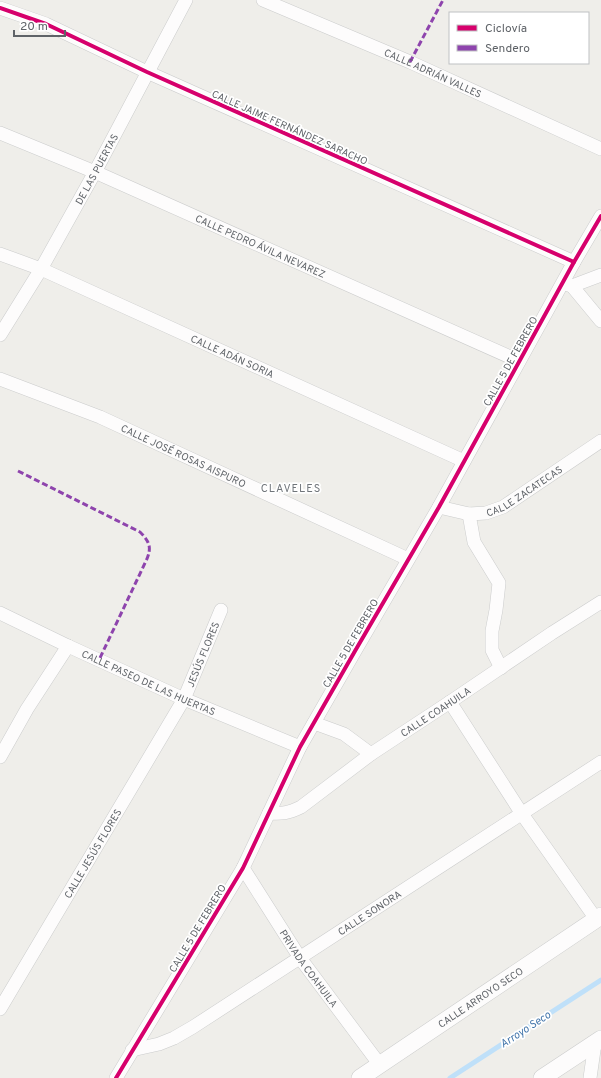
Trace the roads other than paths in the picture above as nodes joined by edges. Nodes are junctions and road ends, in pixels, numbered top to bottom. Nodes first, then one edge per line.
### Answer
1 (186, 0) edge
2 (263, 0) edge
3 (0, 8) edge
4 (147, 72) junction
5 (0, 133) edge
6 (601, 149) edge
7 (95, 172) junction
8 (601, 216) edge
9 (0, 254) edge
10 (574, 262) junction
11 (41, 269) junction
12 (601, 275) edge
13 (568, 284) junction
14 (601, 321) edge
15 (0, 335) edge
16 (519, 361) junction
17 (0, 379) edge
18 (601, 441) edge
19 (464, 461) junction
20 (439, 507) junction
21 (469, 514) junction
22 (408, 559) junction
23 (601, 602) edge
24 (221, 610) dead end
25 (0, 613) edge
26 (68, 646) junction
27 (501, 668) junction
28 (184, 699) junction
29 (450, 702) junction
30 (314, 723) junction
31 (300, 747) junction
32 (371, 754) junction
33 (0, 757) edge
34 (601, 762) edge
35 (268, 813) junction
36 (522, 814) junction
37 (243, 868) junction
38 (599, 918) edge
39 (300, 958) junction
40 (0, 1009) edge
41 (598, 1041) edge
42 (132, 1050) junction
43 (380, 1065) junction
44 (116, 1078) edge
45 (360, 1078) edge
46 (542, 1078) edge
47 (590, 1078) edge

1 - 4 street, DE LAS PUERTAS
2 - 6 street, CALLE ADRIÁN VALLES
3 - 4 street, CALLE JAIME FERNÁNDEZ SARACHO
4 - 7 street, DE LAS PUERTAS
4 - 10 street, CALLE JAIME FERNÁNDEZ SARACHO
5 - 7 street, CALLE PEDRO ÁVILA NEVAREZ
7 - 11 street, DE LAS PUERTAS
7 - 16 street, CALLE PEDRO ÁVILA NEVAREZ
8 - 10 street, CALLE 5 DE FEBRERO
9 - 11 street, CALLE ADÁN SORIA
10 - 13 street, CALLE 5 DE FEBRERO
11 - 15 street, DE LAS PUERTAS
11 - 19 street, CALLE ADÁN SORIA
12 - 13 street
13 - 14 street
13 - 16 street, CALLE 5 DE FEBRERO
16 - 19 street, CALLE 5 DE FEBRERO
17 - 22 street, CALLE JOSÉ ROSAS AISPURO
18 - 21 street, CALLE ZACATECAS
19 - 20 street, CALLE 5 DE FEBRERO
20 - 21 street, CALLE ZACATECAS
20 - 22 street, CALLE 5 DE FEBRERO
21 - 27 street
22 - 30 street, CALLE 5 DE FEBRERO
23 - 27 street, CALLE COAHUILA
24 - 28 street, JESÚS FLORES
25 - 26 street, CALLE PASEO DE LAS HUERTAS
26 - 28 street, CALLE PASEO DE LAS HUERTAS
26 - 33 street
27 - 29 street, CALLE COAHUILA
28 - 31 street, CALLE PASEO DE LAS HUERTAS
28 - 40 street, CALLE JESÚS FLORES
29 - 32 street, CALLE COAHUILA
29 - 36 street
30 - 31 street, CALLE 5 DE FEBRERO
30 - 32 street
31 - 35 street, CALLE 5 DE FEBRERO
32 - 35 street, CALLE COAHUILA
34 - 36 street, CALLE SONORA
35 - 37 street, CALLE 5 DE FEBRERO
36 - 38 street
36 - 39 street, CALLE SONORA
37 - 39 street, PRIVADA COAHUILA
37 - 42 street, CALLE 5 DE FEBRERO
38 - 43 street, CALLE ARROYO SECO
39 - 42 street, CALLE SONORA
39 - 43 street, PRIVADA COAHUILA
41 - 46 street
41 - 47 street
42 - 44 street, CALLE 5 DE FEBRERO
43 - 45 street, CALLE ARROYO SECO

